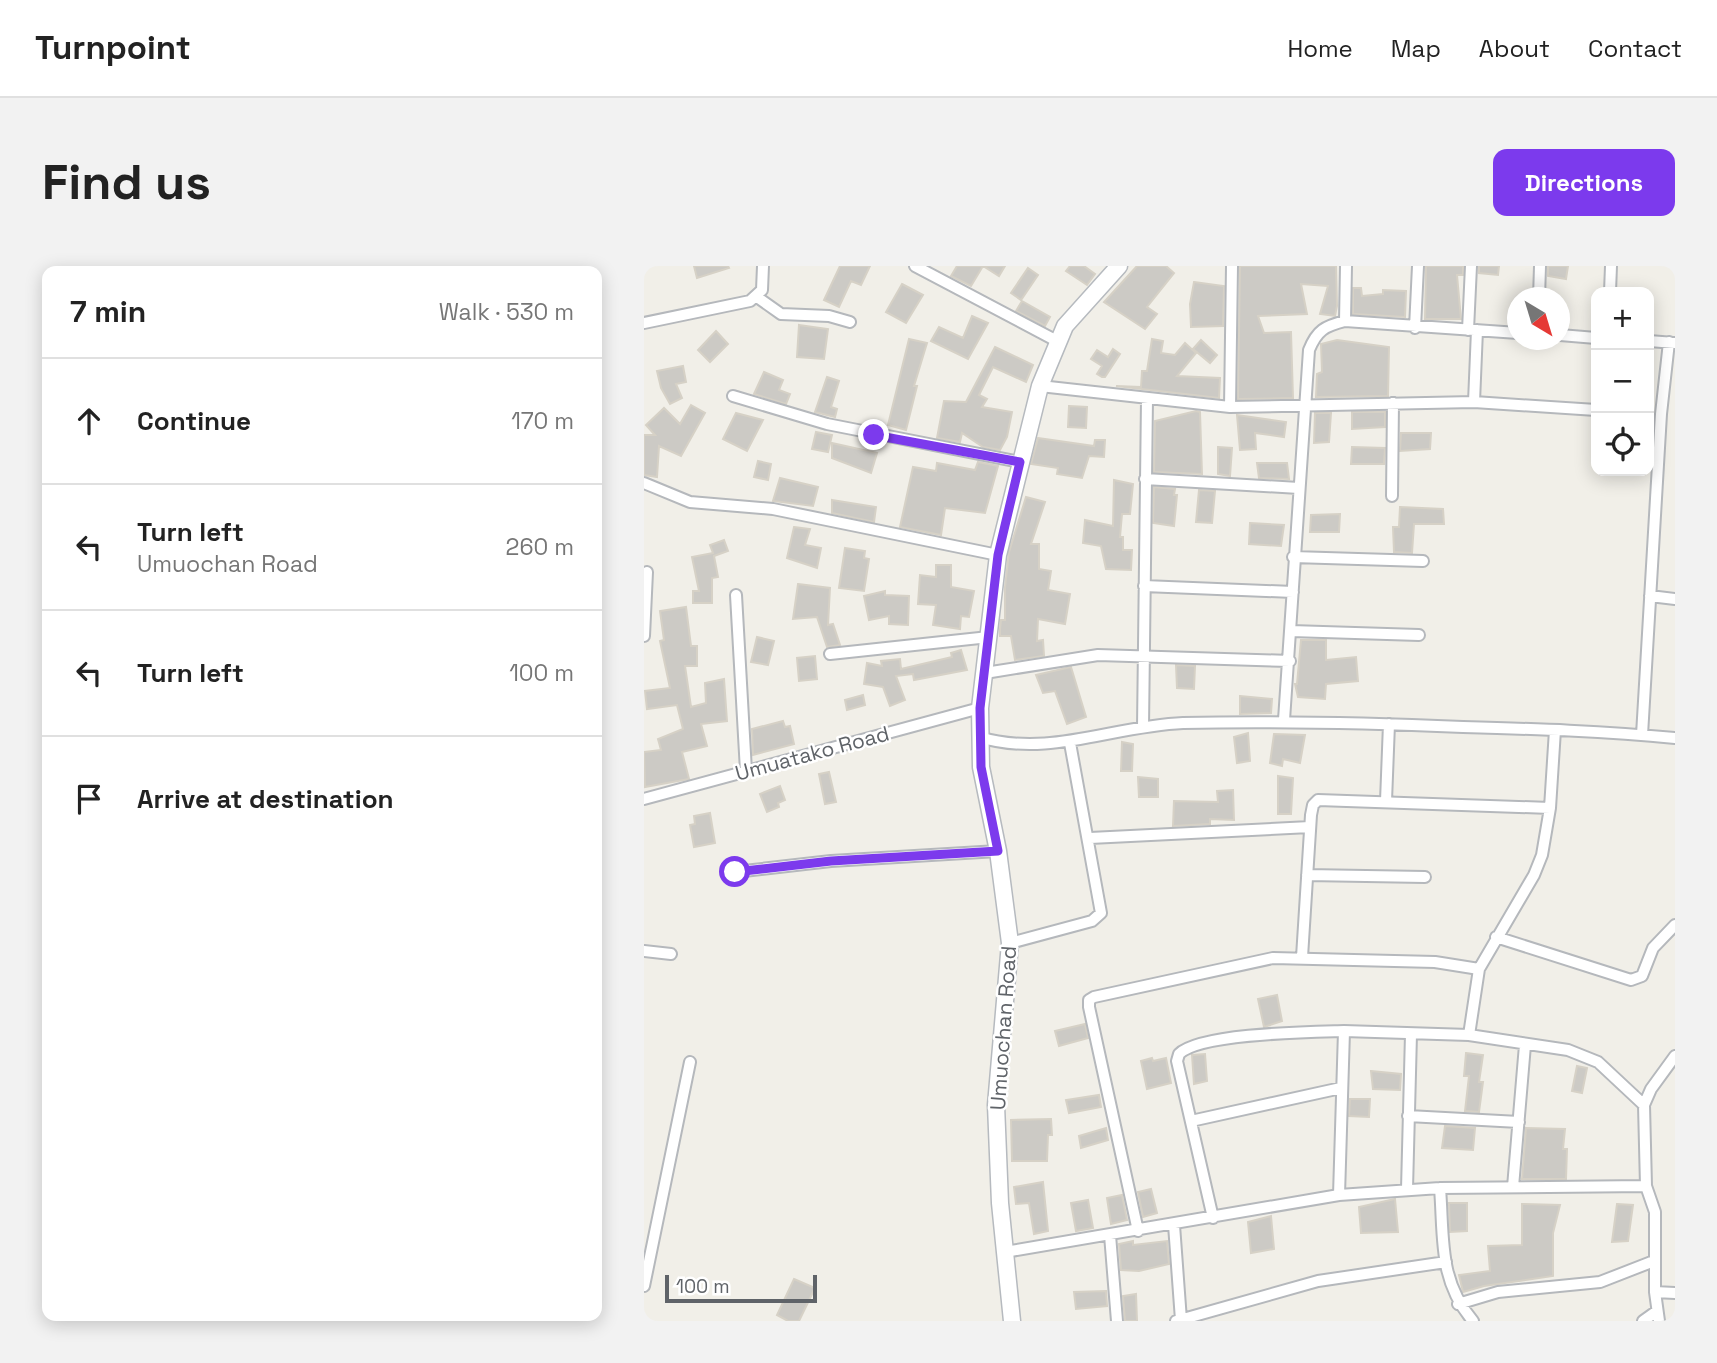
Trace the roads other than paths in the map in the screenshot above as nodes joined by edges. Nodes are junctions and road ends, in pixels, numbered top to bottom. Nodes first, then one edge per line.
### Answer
1 (763, 266) edge
2 (915, 266) edge
3 (1119, 266) edge
4 (1232, 266) edge
5 (1346, 266) edge
6 (1418, 266) edge
7 (1471, 266) edge
8 (1540, 266) edge
9 (1611, 266) edge
10 (1539, 287) edge
11 (1610, 287) edge
12 (757, 297) junction
13 (1345, 321) junction
14 (849, 322) dead end
15 (644, 323) edge
16 (1415, 328) junction
17 (1473, 330) junction
18 (1507, 332) edge
19 (1570, 336) edge
20 (1591, 338) edge
21 (1057, 341) junction
22 (1654, 341) edge
23 (1672, 342) edge
24 (1040, 386) junction
25 (733, 396) dead end
26 (1147, 399) junction
27 (1474, 402) junction
28 (1394, 403) junction
29 (1306, 405) junction
30 (1230, 407) junction
31 (1591, 410) edge
32 (1654, 413) edge
33 (1661, 414) junction
34 (1020, 462) junction
35 (1144, 479) junction
36 (644, 483) edge
37 (1299, 488) junction
38 (1392, 496) dead end
39 (998, 555) junction
40 (1293, 556) junction
41 (1423, 561) dead end
42 (647, 572) dead end
43 (1144, 586) junction
44 (1293, 592) junction
45 (736, 595) dead end
46 (1650, 596) junction
47 (1675, 598) edge
48 (1291, 631) junction
49 (1419, 635) dead end
50 (644, 636) edge
51 (989, 637) junction
52 (830, 654) dead end
53 (1143, 655) junction
54 (1290, 661) junction
55 (985, 673) junction
56 (980, 708) junction
57 (1284, 720) junction
58 (1389, 724) junction
59 (1143, 727) junction
60 (1555, 730) junction
61 (1642, 735) junction
62 (979, 737) junction
63 (1675, 738) edge
64 (1070, 743) junction
65 (746, 771) junction
66 (644, 799) edge
67 (1386, 802) junction
68 (1550, 808) junction
69 (1310, 827) junction
70 (1090, 838) junction
71 (998, 851) junction
72 (735, 872) dead end
73 (1307, 875) junction
74 (1425, 877) dead end
75 (1675, 925) edge
76 (1496, 937) junction
77 (1010, 943) junction
78 (644, 951) edge
79 (671, 954) dead end
80 (1302, 957) junction
81 (1479, 969) junction
82 (1344, 1031) junction
83 (1411, 1034) junction
84 (1469, 1035) junction
85 (1525, 1045) junction
86 (1675, 1057) edge
87 (690, 1062) dead end
88 (1341, 1088) junction
89 (1644, 1105) junction
90 (1408, 1116) junction
91 (1191, 1121) junction
92 (1518, 1122) junction
93 (1646, 1186) junction
94 (1513, 1187) junction
95 (1440, 1188) junction
96 (1407, 1189) junction
97 (1339, 1195) junction
98 (1213, 1217) junction
99 (1174, 1224) junction
100 (1138, 1231) junction
101 (1110, 1235) junction
102 (1005, 1252) junction
103 (1654, 1261) junction
104 (1447, 1262) junction
105 (644, 1286) edge
106 (1655, 1292) junction
107 (1675, 1293) edge
108 (1458, 1304) junction
109 (1658, 1316) edge
110 (1179, 1320) edge
111 (1012, 1321) edge
112 (1117, 1321) edge
113 (1473, 1321) edge
114 (1643, 1321) edge

1 - 12 street
2 - 21 street
3 - 21 street, Umuochan Road
4 - 30 street
5 - 13 street
6 - 16 street
7 - 17 street
8 - 10 street
9 - 11 street
12 - 14 street
12 - 15 street
13 - 16 street
13 - 29 street
16 - 17 street
17 - 18 street
17 - 27 street
19 - 20 street
21 - 24 street, Umuochan Road
22 - 23 street
23 - 33 street
24 - 26 street
24 - 34 street, Umuochan Road
25 - 34 street
26 - 30 street
26 - 35 street
27 - 28 street
27 - 31 street
28 - 29 street
28 - 38 street
29 - 30 street
29 - 37 street
32 - 33 street
33 - 46 street
34 - 39 street, Umuochan Road
35 - 37 street
35 - 43 street
36 - 39 street
37 - 40 street
39 - 51 street, Umuochan Road
40 - 41 street
40 - 44 street
42 - 50 street
43 - 44 street
43 - 53 street
44 - 48 street
45 - 65 street
46 - 47 street
46 - 61 street
48 - 49 street
48 - 54 street
51 - 52 street
51 - 55 street, Umuochan Road
53 - 54 street
53 - 55 street
53 - 59 street
54 - 57 street
55 - 56 street, Umuochan Road
56 - 62 street, Umuochan Road
56 - 65 street, Umuatako Road
57 - 58 street
57 - 59 street
58 - 60 street
58 - 67 street
59 - 64 street
60 - 61 street
60 - 68 street
61 - 63 street
62 - 64 street
62 - 71 street, Umuochan Road
64 - 70 street
65 - 66 street, Umuatako Road
67 - 68 street
67 - 69 street
68 - 76 street
69 - 70 street
69 - 73 street
70 - 77 street
71 - 72 street
71 - 77 street, Umuochan Road
73 - 74 street
73 - 80 street
75 - 76 street
76 - 81 street
77 - 102 street, Umuochan Road
78 - 79 street
80 - 81 street
80 - 100 street
81 - 84 street
82 - 83 street
82 - 88 street
82 - 91 street
83 - 84 street
83 - 90 street
84 - 85 street
85 - 89 street
85 - 92 street
86 - 89 street
87 - 105 street
88 - 91 street
88 - 97 street
89 - 93 street
90 - 92 street
90 - 96 street
91 - 98 street
92 - 94 street
93 - 94 street
93 - 103 street
94 - 95 street
95 - 96 street
95 - 104 street
96 - 97 street
97 - 98 street
98 - 99 street
99 - 100 street
99 - 110 street
100 - 101 street
101 - 102 street
101 - 112 street
102 - 111 street, Umuochan Road
103 - 106 street
103 - 108 street
104 - 108 street
104 - 110 street
106 - 107 street
106 - 109 street
108 - 113 street
109 - 114 street

